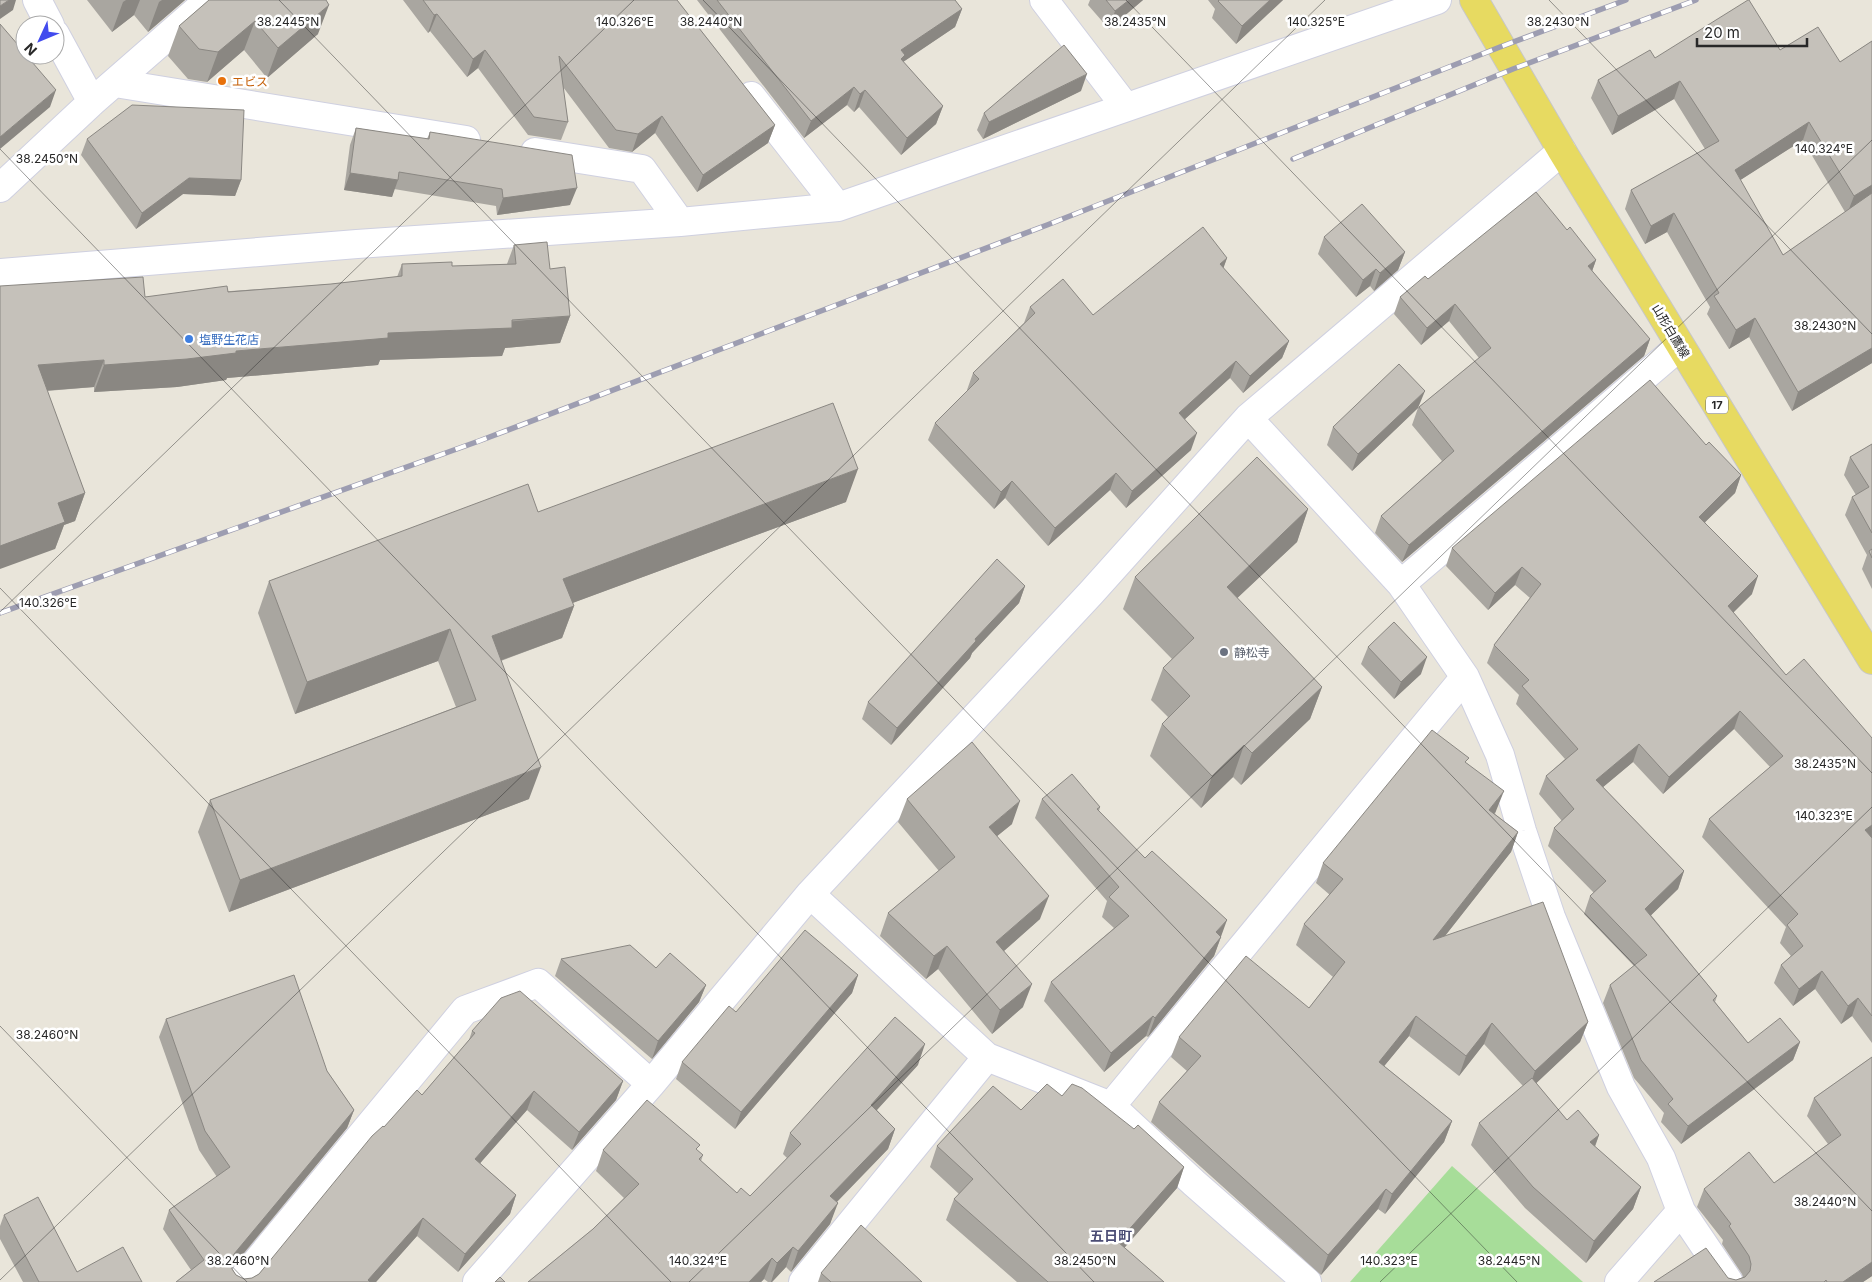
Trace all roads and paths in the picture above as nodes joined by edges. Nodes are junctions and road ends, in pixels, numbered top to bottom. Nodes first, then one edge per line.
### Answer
1 (37, 0) edge
2 (208, 0) edge
3 (1044, 0) edge
4 (1437, 0) edge
5 (1474, 0) edge
6 (45, 15) edge
7 (65, 52) edge
8 (739, 80) edge
9 (115, 83) junction
10 (92, 102) junction
11 (1125, 106) junction
12 (486, 144) edge
13 (515, 148) edge
14 (1562, 151) junction
15 (0, 188) edge
16 (838, 207) junction
17 (680, 222) junction
18 (0, 273) edge
19 (1680, 346) junction
20 (1248, 418) junction
21 (1401, 584) junction
22 (1872, 660) edge
23 (1466, 677) junction
24 (810, 894) junction
25 (987, 1058) junction
26 (651, 1084) junction
27 (1111, 1106) junction
28 (1682, 1211) junction
29 (240, 1282) edge
30 (477, 1282) edge
31 (803, 1282) edge
32 (1307, 1282) edge
33 (1619, 1282) edge
34 (1729, 1282) edge

1 - 6 street
2 - 9 street
3 - 11 street
4 - 11 street
5 - 14 main road, 山形白鷹線 / 17
7 - 10 street
8 - 16 street
9 - 10 street
9 - 12 street
10 - 15 street
11 - 16 street
13 - 17 street
14 - 19 main road, 山形白鷹線 / 17
14 - 20 street
16 - 17 street
17 - 18 street
19 - 21 street
19 - 22 main road, 山形白鷹線 / 17
20 - 21 street
20 - 24 street
21 - 23 street
23 - 27 street
23 - 28 street
24 - 25 street
24 - 26 street
25 - 27 street
25 - 31 street
26 - 29 street
26 - 30 street
27 - 32 street
28 - 33 street
28 - 34 street

